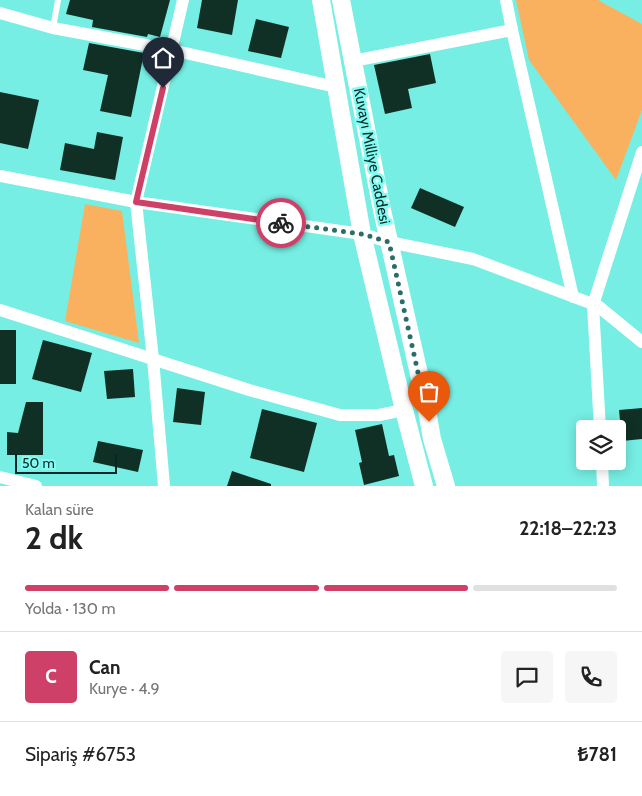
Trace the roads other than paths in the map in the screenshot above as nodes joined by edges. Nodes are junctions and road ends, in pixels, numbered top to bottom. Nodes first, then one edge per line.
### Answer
1 (58, 0) edge
2 (183, 0) edge
3 (321, 0) edge
4 (342, 0) edge
5 (506, 0) edge
6 (0, 13) edge
7 (53, 28) junction
8 (512, 30) junction
9 (172, 50) junction
10 (353, 61) junction
11 (336, 87) junction
12 (641, 160) edge
13 (0, 176) edge
14 (136, 202) junction
15 (362, 234) junction
16 (389, 242) junction
17 (573, 297) junction
18 (593, 304) junction
19 (0, 310) edge
20 (642, 342) edge
21 (152, 359) junction
22 (404, 410) junction
23 (599, 420) edge
24 (602, 470) edge
25 (0, 477) edge
26 (36, 486) edge
27 (164, 486) edge
28 (424, 486) edge
29 (446, 486) edge
30 (603, 486) edge

1 - 7 lane
2 - 9 street
3 - 11 main road, Kuvayı Milliye Caddesi
4 - 10 main road, Kuvayı Milliye Caddesi
5 - 8 street
6 - 7 street
7 - 9 street
8 - 10 street
8 - 17 street
9 - 11 street
9 - 14 street
10 - 16 main road, Kuvayı Milliye Caddesi
11 - 15 main road, Kuvayı Milliye Caddesi
12 - 18 street
13 - 14 street
14 - 15 street
14 - 21 street
15 - 16 street
15 - 22 main road, Kuvayı Milliye Caddesi
16 - 17 street
16 - 29 main road, Kuvayı Milliye Caddesi
17 - 18 street
18 - 20 street
18 - 23 street
19 - 21 street
21 - 22 street
21 - 27 street
22 - 28 main road, Kuvayı Milliye Caddesi
24 - 30 street
25 - 26 street

